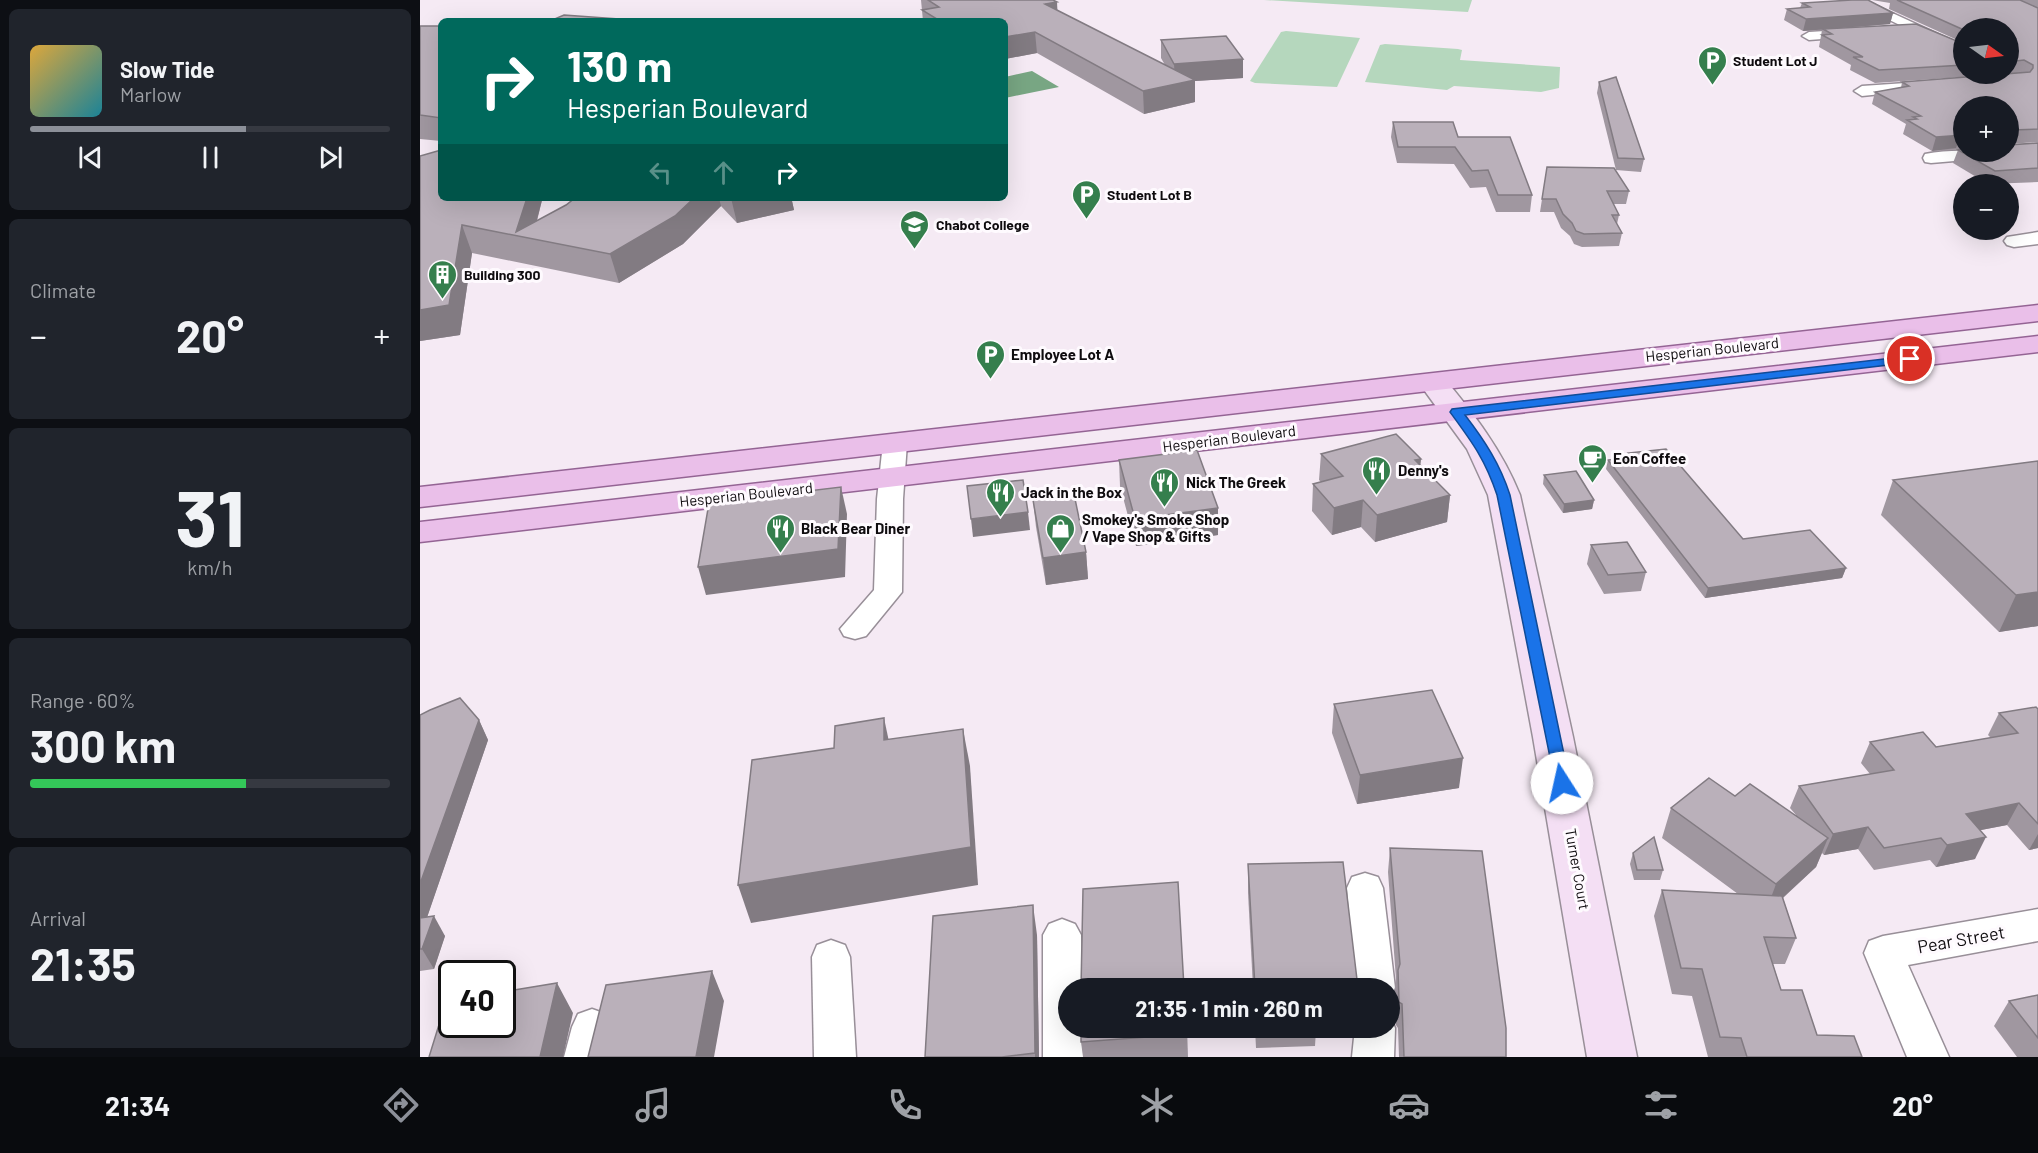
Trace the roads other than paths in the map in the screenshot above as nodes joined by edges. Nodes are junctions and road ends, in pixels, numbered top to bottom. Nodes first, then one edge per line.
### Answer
1 (1854, 0) edge
2 (1916, 29) junction
3 (1891, 31) edge
4 (1868, 32) edge
5 (1809, 36) dead end
6 (1953, 47) edge
7 (1944, 84) edge
8 (1862, 91) dead end
9 (2038, 149) edge
10 (1931, 158) dead end
11 (2038, 238) edge
12 (2014, 241) dead end
13 (2038, 313) edge
14 (2038, 344) edge
15 (1445, 397) junction
16 (895, 443) junction
17 (892, 477) junction
18 (420, 497) edge
19 (420, 532) edge
20 (855, 629) dead end
21 (1365, 888) dead end
22 (2038, 925) edge
23 (1062, 935) dead end
24 (831, 957) dead end
25 (1374, 978) edge
26 (1374, 1038) edge
27 (835, 1057) edge
28 (1064, 1057) edge
29 (1372, 1057) edge
30 (1612, 1057) edge
31 (1928, 1057) edge

1 - 2 street
2 - 3 street
2 - 6 street
4 - 5 street
7 - 8 street
9 - 10 street
11 - 12 street
13 - 15 main road, Hesperian Boulevard
14 - 15 main road, Hesperian Boulevard
15 - 16 main road, Hesperian Boulevard
15 - 17 main road, Hesperian Boulevard
15 - 30 street, Turner Court
16 - 17 street
16 - 18 main road, Hesperian Boulevard
17 - 19 main road, Hesperian Boulevard
17 - 20 street
21 - 25 street
22 - 31 street, Pear Street
23 - 28 street
24 - 27 street
26 - 29 street

